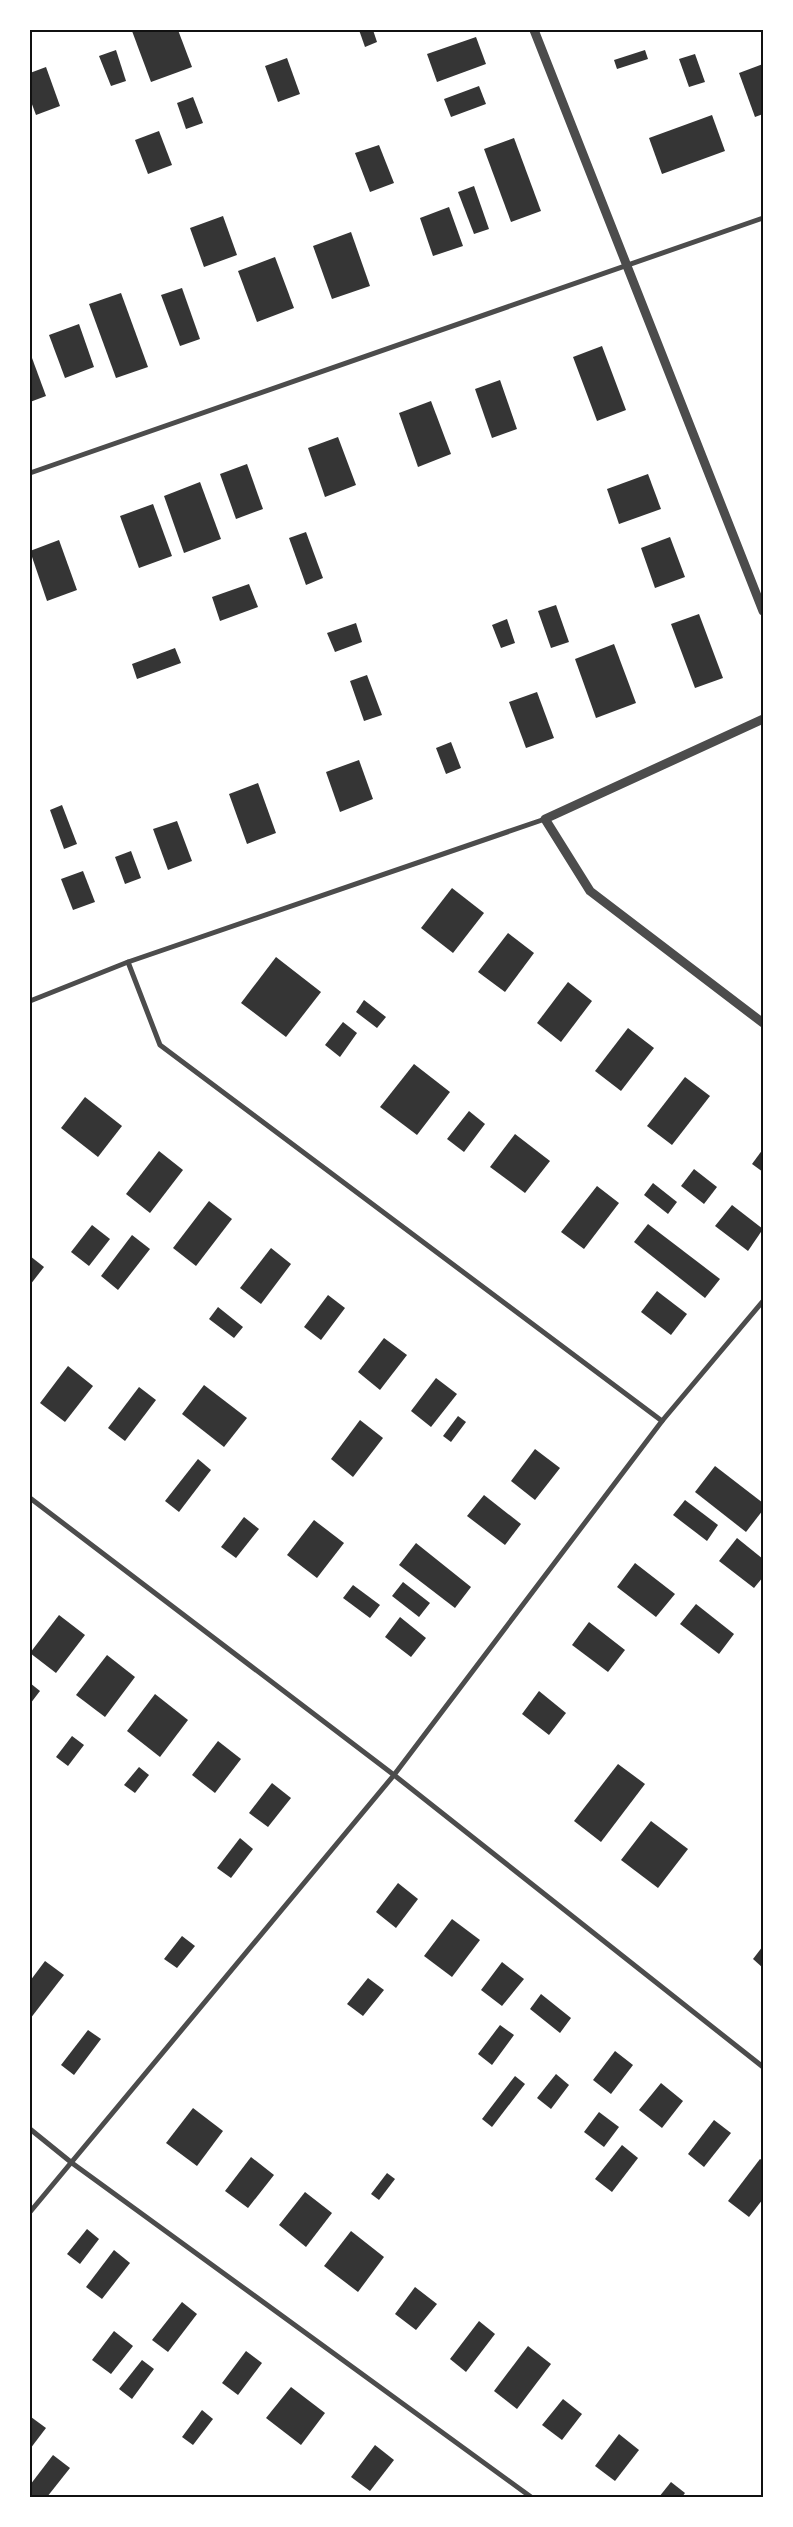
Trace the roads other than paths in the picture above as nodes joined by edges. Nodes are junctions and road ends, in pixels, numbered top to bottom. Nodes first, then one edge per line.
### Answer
1 (534, 30) edge
2 (763, 218) edge
3 (626, 267) junction
4 (30, 473) edge
5 (763, 611) edge
6 (763, 719) edge
7 (545, 819) junction
8 (128, 962) junction
9 (30, 1000) edge
10 (763, 1024) edge
11 (763, 1300) edge
12 (662, 1421) junction
13 (30, 1498) edge
14 (394, 1775) junction
15 (763, 2067) edge
16 (30, 2129) edge
17 (72, 2163) junction
18 (30, 2212) edge
19 (531, 2497) edge

1 - 3 street
2 - 3 street
3 - 4 street
3 - 5 street
6 - 7 street
7 - 8 street
7 - 10 street
8 - 9 street
8 - 12 street
11 - 12 street
12 - 14 street
13 - 14 street
14 - 15 street
14 - 17 street
16 - 17 street
17 - 18 street
17 - 19 street

